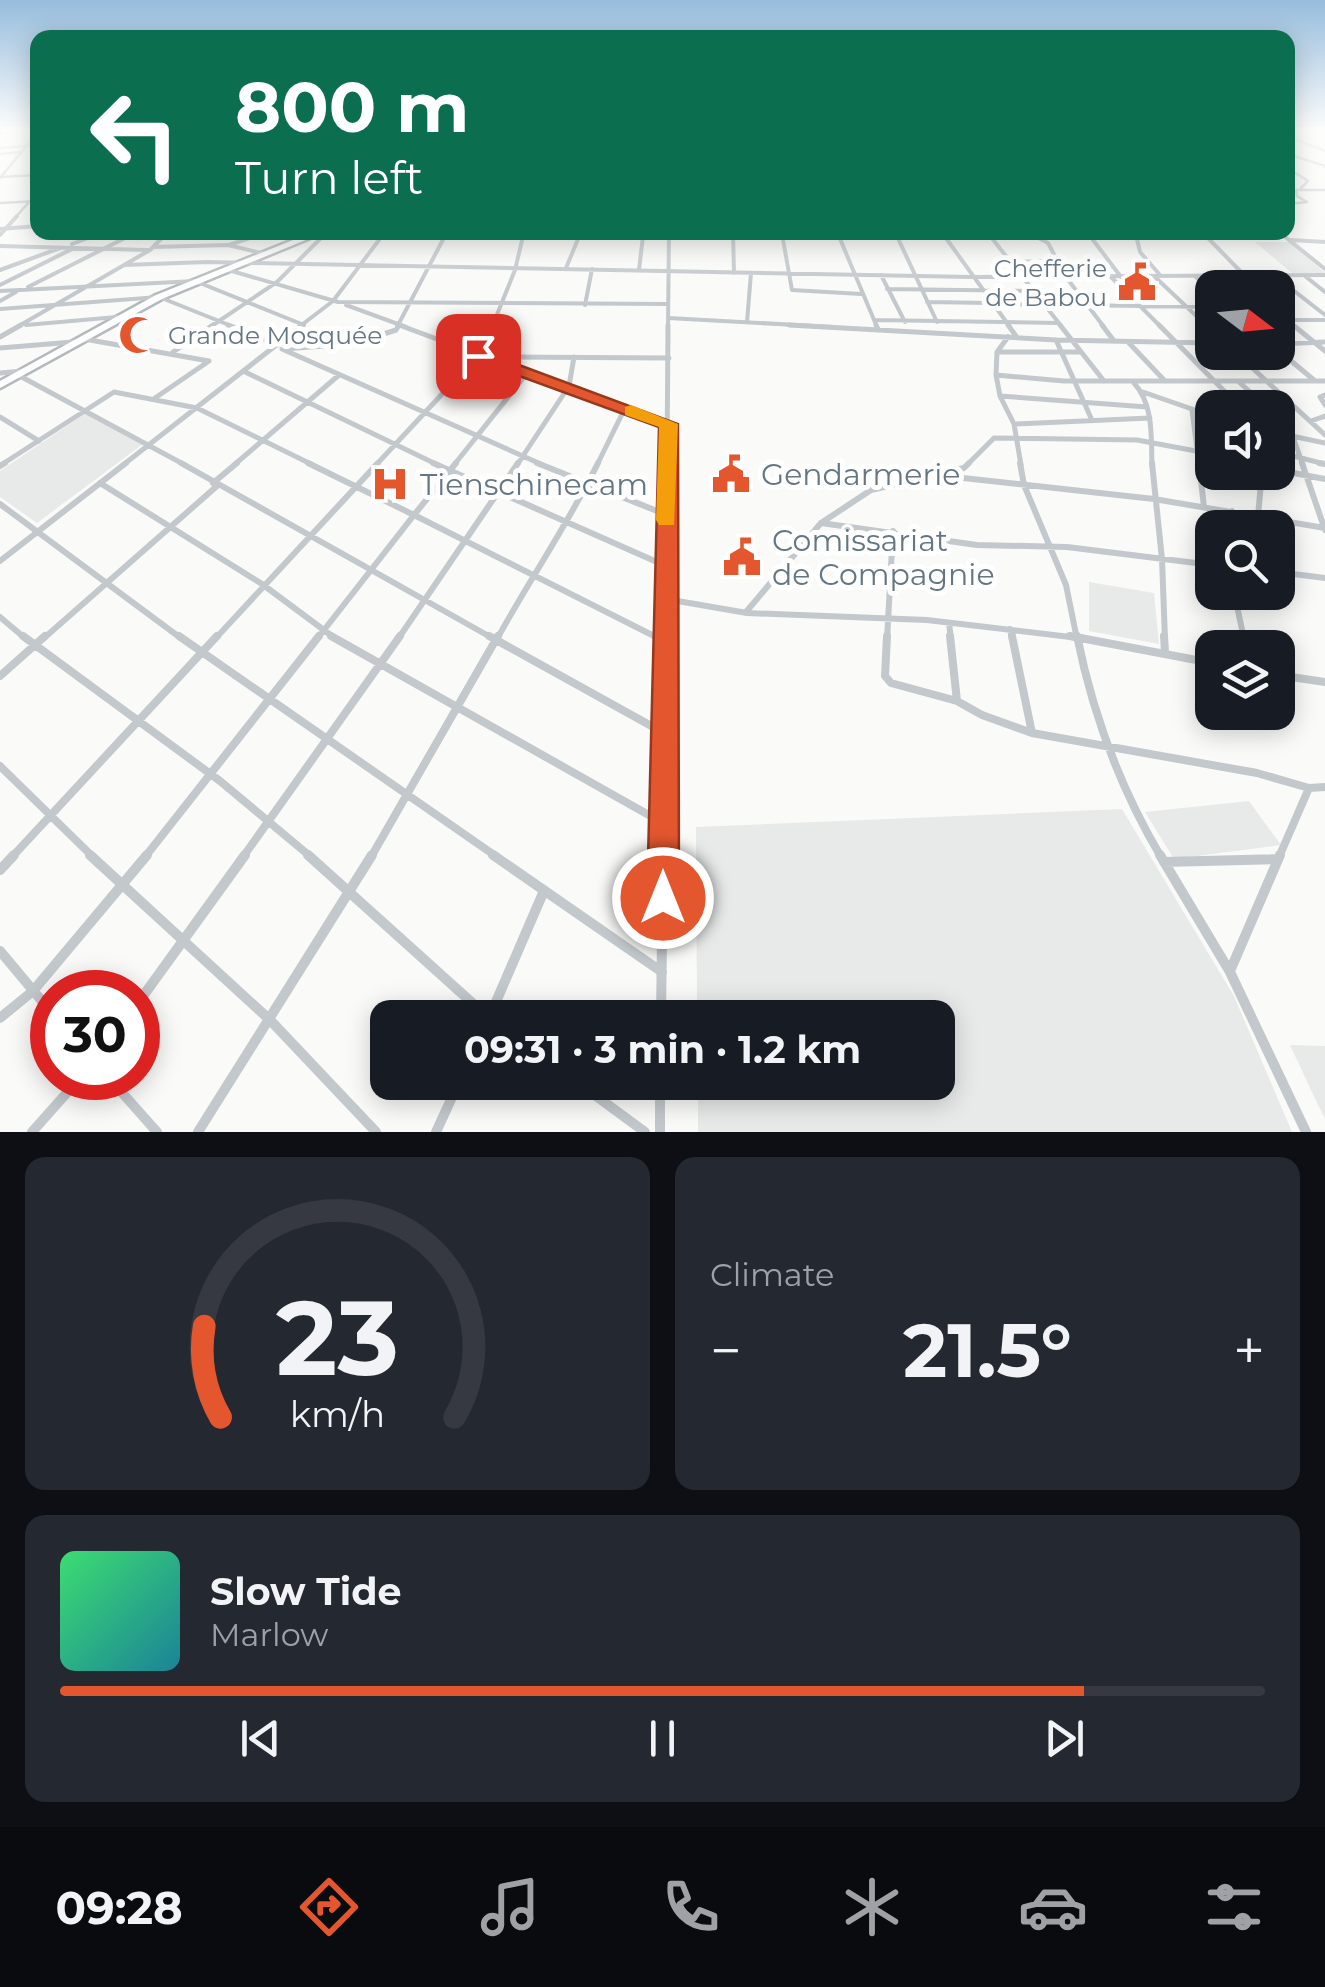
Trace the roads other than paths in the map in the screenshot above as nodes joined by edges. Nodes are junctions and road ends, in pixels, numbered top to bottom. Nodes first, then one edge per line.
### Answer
1 (1306, 183) edge
2 (1296, 190) junction
3 (1325, 190) edge
4 (30, 201) edge
5 (0, 203) edge
6 (1295, 203) edge
7 (30, 205) edge
8 (30, 227) edge
9 (7, 228) junction
10 (0, 232) edge
11 (86, 240) edge
12 (89, 240) edge
13 (121, 240) edge
14 (161, 240) edge
15 (243, 240) edge
16 (305, 240) edge
17 (318, 240) edge
18 (379, 240) edge
19 (443, 240) edge
20 (522, 240) edge
21 (578, 240) edge
22 (643, 240) edge
23 (669, 240) edge
24 (733, 240) edge
25 (784, 240) edge
26 (840, 240) edge
27 (899, 240) edge
28 (948, 240) edge
29 (993, 240) edge
30 (1046, 240) edge
31 (1092, 240) edge
32 (1137, 240) edge
33 (1209, 240) edge
34 (1290, 240) joint
35 (1325, 242) edge
36 (228, 245) junction
37 (0, 246) edge
38 (67, 246) junction
39 (77, 246) junction
40 (106, 248) junction
41 (151, 248) junction
42 (265, 254) junction
43 (1010, 262) junction
44 (1058, 262) junction
45 (238, 264) junction
46 (124, 265) junction
47 (294, 266) junction
48 (358, 268) junction
49 (429, 268) junction
50 (226, 269) junction
51 (565, 269) junction
52 (592, 269) junction
53 (515, 270) junction
54 (639, 270) junction
55 (669, 270) junction
56 (1240, 270) edge
57 (0, 271) edge
58 (26, 272) junction
59 (1325, 272) edge
60 (734, 273) junction
61 (750, 273) junction
62 (792, 274) junction
63 (854, 275) junction
64 (881, 275) junction
65 (914, 275) junction
66 (1295, 275) edge
67 (1304, 275) junction
68 (971, 276) junction
69 (1022, 276) junction
70 (1158, 276) junction
71 (1195, 276) edge
72 (1066, 277) junction
73 (1111, 277) junction
74 (1121, 277) junction
75 (194, 281) junction
76 (277, 282) junction
77 (89, 286) junction
78 (0, 288) edge
79 (22, 289) junction
80 (888, 289) junction
81 (921, 289) junction
82 (982, 290) junction
83 (1032, 291) junction
84 (1325, 292) edge
85 (1295, 293) edge
86 (861, 294) junction
87 (158, 296) junction
88 (0, 301) edge
89 (336, 301) junction
90 (248, 302) junction
91 (410, 302) junction
92 (927, 302) junction
93 (502, 303) junction
94 (668, 304) junction
95 (991, 304) junction
96 (585, 305) junction
97 (54, 306) junction
98 (1044, 306) junction
99 (1088, 307) junction
100 (1140, 307) junction
101 (1187, 307) junction
102 (1195, 307) edge
103 (0, 309) edge
104 (1195, 314) edge
105 (118, 317) junction
106 (668, 318) junction
107 (1325, 318) edge
108 (874, 320) junction
109 (905, 320) junction
110 (1295, 320) edge
111 (936, 321) junction
112 (1005, 321) junction
113 (218, 322) junction
114 (747, 322) junction
115 (1058, 323) junction
116 (304, 324) junction
117 (400, 325) junction
118 (20, 326) junction
119 (1295, 327) edge
120 (0, 328) edge
121 (878, 330) junction
122 (911, 331) junction
123 (942, 332) junction
124 (1009, 336) junction
125 (0, 337) edge
126 (1017, 337) junction
127 (76, 340) junction
128 (1056, 340) junction
129 (1072, 340) junction
130 (1114, 342) junction
131 (1128, 342) junction
132 (1314, 342) junction
133 (1325, 342) edge
134 (1174, 343) junction
135 (1195, 343) edge
136 (1295, 345) edge
137 (0, 348) edge
138 (277, 348) junction
139 (1325, 351) edge
140 (997, 352) junction
141 (1062, 352) junction
142 (1081, 352) junction
143 (172, 353) junction
144 (481, 357) junction
145 (574, 357) junction
146 (669, 358) junction
147 (1295, 363) edge
148 (1255, 370) edge
149 (244, 372) junction
150 (528, 372) junction
151 (0, 373) edge
152 (22, 373) junction
153 (339, 374) junction
154 (996, 374) junction
155 (1076, 381) junction
156 (1267, 381) junction
157 (1315, 381) junction
158 (1325, 381) edge
159 (1104, 382) junction
160 (1133, 382) junction
161 (1166, 382) junction
162 (1215, 382) junction
163 (1239, 382) junction
164 (0, 385) edge
165 (569, 386) junction
166 (1223, 390) edge
167 (1248, 390) edge
168 (1142, 392) junction
169 (1325, 395) edge
170 (1000, 396) junction
171 (154, 399) junction
172 (309, 401) junction
173 (1084, 402) junction
174 (1325, 404) edge
175 (1147, 407) junction
176 (197, 408) junction
177 (625, 408) junction
178 (86, 409) junction
179 (1192, 410) junction
180 (1195, 411) edge
181 (424, 413) junction
182 (0, 416) edge
183 (1325, 416) edge
184 (1091, 418) junction
185 (1150, 418) junction
186 (1310, 421) junction
187 (668, 424) junction
188 (1014, 424) junction
189 (1195, 425) edge
190 (1325, 435) edge
191 (1295, 437) edge
192 (476, 438) junction
193 (39, 440) junction
194 (1018, 440) junction
195 (260, 441) junction
196 (1151, 441) junction
197 (150, 443) junction
198 (396, 443) junction
199 (1295, 443) edge
200 (1325, 443) edge
201 (1195, 450) edge
202 (522, 456) junction
203 (1295, 457) edge
204 (1300, 458) junction
205 (1325, 464) edge
206 (0, 466) edge
207 (448, 470) junction
208 (1295, 474) edge
209 (939, 475) junction
210 (1305, 476) junction
211 (1325, 479) edge
212 (588, 482) junction
213 (100, 483) junction
214 (215, 484) junction
215 (1024, 485) junction
216 (356, 486) junction
217 (1202, 490) edge
218 (498, 493) junction
219 (1154, 499) junction
220 (0, 504) edge
221 (1204, 507) junction
222 (1225, 510) edge
223 (667, 515) junction
224 (414, 516) junction
225 (1295, 523) edge
226 (568, 524) junction
227 (822, 524) junction
228 (170, 527) junction
229 (1325, 529) edge
230 (40, 531) junction
231 (894, 532) junction
232 (308, 534) junction
233 (464, 542) junction
234 (1052, 551) junction
235 (1162, 559) junction
236 (0, 561) edge
237 (1195, 563) edge
238 (666, 566) junction
239 (370, 569) junction
240 (1295, 574) edge
241 (532, 576) junction
242 (1325, 578) edge
243 (107, 581) junction
244 (262, 584) junction
245 (666, 598) junction
246 (424, 601) junction
247 (746, 612) junction
248 (0, 617) edge
249 (888, 617) junction
250 (949, 623) junction
251 (1010, 629) junction
252 (322, 631) junction
253 (1078, 637) junction
254 (497, 640) junction
255 (665, 641) junction
256 (34, 647) junction
257 (200, 651) junction
258 (1165, 652) junction
259 (1195, 659) edge
260 (382, 662) junction
261 (0, 676) edge
262 (1295, 678) edge
263 (1324, 682) edge
264 (268, 698) junction
265 (956, 701) junction
266 (457, 706) junction
267 (138, 720) junction
268 (664, 733) junction
269 (1032, 733) junction
270 (329, 740) junction
271 (1108, 748) junction
272 (0, 766) edge
273 (210, 773) junction
274 (1325, 787) edge
275 (1310, 788) junction
276 (409, 795) junction
277 (49, 816) junction
278 (270, 821) junction
279 (664, 823) junction
280 (1278, 859) junction
281 (1164, 862) junction
282 (0, 870) edge
283 (123, 886) junction
284 (543, 892) junction
285 (348, 894) junction
286 (185, 938) junction
287 (0, 951) edge
288 (51, 970) edge
289 (662, 972) junction
290 (1230, 972) junction
291 (160, 973) edge
292 (30, 987) edge
293 (30, 993) edge
294 (662, 1000) edge
295 (0, 1018) edge
296 (271, 1021) junction
297 (60, 1100) edge
298 (129, 1100) edge
299 (451, 1100) edge
300 (602, 1100) edge
301 (660, 1100) edge
302 (32, 1132) edge
303 (157, 1132) edge
304 (198, 1132) edge
305 (376, 1132) edge
306 (436, 1132) edge
307 (645, 1132) edge
308 (660, 1132) edge
309 (1306, 1132) edge

1 - 2 street
2 - 3 street
2 - 6 street
4 - 5 street
7 - 9 street
8 - 9 street
9 - 10 street
11 - 38 street
12 - 39 street
13 - 40 street
14 - 41 street
15 - 36 street
16 - 42 highway
17 - 47 street
18 - 48 street
19 - 49 street
20 - 53 street
21 - 51 street
22 - 54 street
23 - 55 street
24 - 60 street
25 - 62 street
26 - 63 street
27 - 65 street
28 - 68 street
29 - 43 street
30 - 44 street
31 - 74 street
32 - 70 street
33 - 56 street
34 - 35 street
34 - 59 street
36 - 41 street
36 - 42 street
37 - 38 street
38 - 39 street
38 - 57 street
39 - 40 street
39 - 58 street
40 - 41 street
40 - 79 street
41 - 46 street
42 - 45 highway
43 - 44 street
43 - 69 street
44 - 72 street
45 - 46 street
45 - 47 street
45 - 50 highway
46 - 77 street
47 - 48 street
47 - 76 street
48 - 49 street
48 - 89 street
49 - 53 street
49 - 91 street
50 - 75 highway
50 - 76 street
51 - 52 street
51 - 53 street
52 - 54 street
52 - 96 street
53 - 93 street
54 - 55 street
55 - 60 street
55 - 94 street
57 - 58 street
58 - 78 street
59 - 67 street
60 - 61 street
61 - 62 street
61 - 114 street
62 - 63 street
62 - 86 street
63 - 64 street
63 - 86 street
64 - 65 street
64 - 80 street
65 - 68 street
65 - 81 street
66 - 67 street
67 - 84 street
68 - 69 street
68 - 82 street
69 - 72 street
69 - 83 street
70 - 71 street
70 - 74 street
70 - 101 street
72 - 73 street
72 - 99 street
73 - 74 street
73 - 100 street
75 - 77 street
75 - 87 highway
75 - 90 street
76 - 89 street
76 - 90 street
77 - 79 street
77 - 97 street
78 - 79 street
79 - 88 street
80 - 81 street
80 - 109 street
81 - 82 street
81 - 92 street
82 - 83 street
82 - 95 street
83 - 98 street
85 - 107 street
86 - 108 street
87 - 97 street
87 - 105 highway
87 - 113 street
89 - 91 street
89 - 116 street
89 - 117 street
90 - 113 street
90 - 116 street
91 - 93 street
91 - 117 street
92 - 95 street
92 - 111 street
93 - 96 street
93 - 144 street
94 - 96 street
94 - 106 street
95 - 98 street
95 - 112 street
97 - 103 street
97 - 118 street
98 - 99 street
98 - 115 street
99 - 100 street
99 - 130 street
100 - 101 street
100 - 134 street
101 - 102 street
101 - 104 street
105 - 118 street
105 - 127 highway
106 - 114 street
106 - 146 street
107 - 110 street
108 - 109 street
108 - 121 street
109 - 111 street
109 - 122 street
111 - 112 street
111 - 123 street
112 - 115 street
112 - 126 street
113 - 138 street
113 - 143 street
114 - 121 street
115 - 129 street
116 - 138 street
117 - 138 street
117 - 144 street
118 - 120 street
118 - 125 street
119 - 132 street
121 - 122 street
122 - 123 street
123 - 124 street
124 - 126 street
124 - 140 street
126 - 128 street
127 - 137 street
127 - 143 street
127 - 152 highway
128 - 129 street
128 - 141 street
129 - 130 street
129 - 142 street
130 - 131 street
131 - 134 street
131 - 161 street
132 - 133 street
132 - 136 street
132 - 139 street
134 - 135 street
134 - 162 street
138 - 149 street
138 - 153 street
140 - 141 street
140 - 154 street
141 - 142 street
141 - 155 street
142 - 159 street
143 - 171 street
144 - 145 street
144 - 150 street
144 - 181 street
145 - 146 street
145 - 165 street
146 - 187 street
147 - 157 street
148 - 156 street
149 - 172 street
149 - 176 street
150 - 165 street
150 - 192 street
151 - 152 street
152 - 164 highway
152 - 178 street
153 - 172 street
153 - 181 street
154 - 155 street
154 - 170 street
155 - 159 street
155 - 173 street
156 - 157 street
156 - 163 street
156 - 186 street
157 - 158 street
159 - 160 street
160 - 161 street
160 - 168 street
161 - 162 street
162 - 163 street
162 - 166 street
163 - 167 street
165 - 177 street
165 - 202 street
168 - 175 street
168 - 179 street
169 - 174 street
170 - 173 street
170 - 188 street
171 - 176 street
171 - 178 street
172 - 195 street
172 - 198 street
173 - 175 street
173 - 184 street
175 - 185 street
176 - 195 street
176 - 197 street
177 - 187 street
177 - 212 street
178 - 193 street
178 - 197 street
179 - 180 street
179 - 189 street
181 - 192 street
181 - 198 street
182 - 193 street
183 - 186 street
184 - 185 street
184 - 188 street
185 - 196 street
186 - 190 street
187 - 223 street
188 - 194 street
191 - 200 street
192 - 202 street
192 - 207 street
193 - 206 street
194 - 196 street
194 - 209 street
194 - 215 street
195 - 214 street
195 - 216 street
196 - 201 street
196 - 219 street
197 - 213 street
197 - 214 street
198 - 207 street
198 - 216 street
199 - 204 street
202 - 212 street
202 - 218 street
203 - 204 street
204 - 205 street
204 - 210 street
207 - 218 street
207 - 224 street
208 - 210 street
209 - 215 street
209 - 227 street
210 - 211 street
210 - 229 street
212 - 223 street
212 - 226 street
213 - 228 street
213 - 230 street
214 - 228 street
214 - 232 street
215 - 219 street
215 - 234 street
216 - 224 street
216 - 232 street
217 - 221 street
218 - 226 street
218 - 233 street
219 - 221 street
219 - 235 street
220 - 230 street
221 - 222 street
223 - 238 street
224 - 233 street
224 - 239 street
225 - 229 street
226 - 238 street
226 - 241 street
227 - 231 street
227 - 247 street
228 - 243 street
228 - 244 street
230 - 236 street
230 - 243 street
231 - 234 street
231 - 249 street
232 - 239 street
232 - 244 street
233 - 241 street
233 - 246 street
234 - 235 street
234 - 253 street
235 - 237 street
235 - 258 street
238 - 245 street
239 - 246 street
239 - 252 street
240 - 242 street
241 - 254 street
241 - 255 street
243 - 256 street
243 - 257 street
244 - 252 street
244 - 257 street
245 - 247 street
245 - 255 street
246 - 254 street
246 - 260 street
247 - 249 street
248 - 256 street
249 - 250 street
249 - 265 street
250 - 251 street
250 - 265 street
251 - 253 street
251 - 269 street
252 - 260 street
252 - 264 street
253 - 258 street
253 - 271 street
254 - 266 street
254 - 268 street
255 - 268 street
256 - 261 street
256 - 267 street
257 - 264 street
257 - 267 street
258 - 259 street
260 - 266 street
260 - 270 street
262 - 263 street
264 - 270 street
264 - 273 street
265 - 269 street
266 - 276 street
266 - 279 street
267 - 273 street
267 - 277 street
268 - 279 street
269 - 271 street
270 - 276 street
270 - 278 street
271 - 275 street
271 - 281 street
272 - 277 street
273 - 278 street
273 - 283 street
274 - 275 street
275 - 280 street
276 - 284 street
276 - 285 street
277 - 282 street
277 - 283 street
278 - 285 street
278 - 286 street
279 - 289 street
280 - 281 street
280 - 290 street
281 - 290 street
283 - 286 street
283 - 288 street
284 - 285 street
284 - 289 street
285 - 296 street
286 - 291 street
286 - 296 street
287 - 292 street
289 - 294 street
290 - 309 street
293 - 295 street
296 - 304 street
296 - 305 street
297 - 302 street
298 - 303 street
299 - 306 street
300 - 307 street
301 - 308 street

